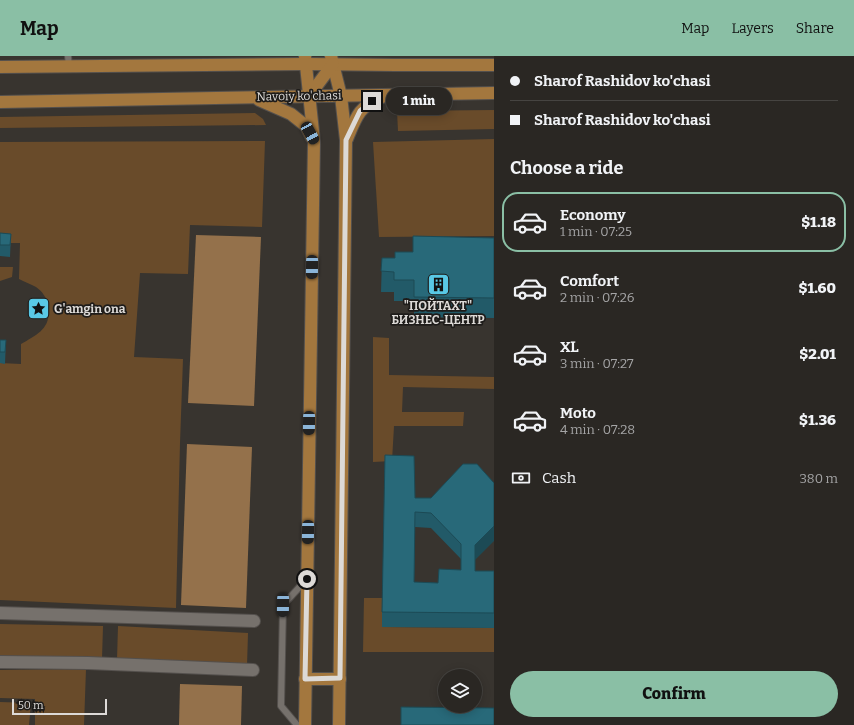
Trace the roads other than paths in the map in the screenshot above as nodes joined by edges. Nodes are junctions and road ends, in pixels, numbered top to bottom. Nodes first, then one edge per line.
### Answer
1 (305, 60) edge
2 (332, 60) edge
3 (68, 61) edge
4 (494, 64) edge
5 (0, 67) edge
6 (494, 93) edge
7 (386, 95) junction
8 (309, 96) junction
9 (341, 96) junction
10 (249, 98) junction
11 (0, 102) edge
12 (346, 140) junction
13 (314, 141) junction
14 (307, 579) junction
15 (0, 613) edge
16 (254, 621) dead end
17 (0, 662) edge
18 (253, 670) dead end
19 (340, 678) junction
20 (305, 679) junction
21 (297, 725) edge
22 (305, 725) edge
23 (339, 725) edge

1 - 2 main road
1 - 3 main road
1 - 8 main road
2 - 4 main road
2 - 8 main road
2 - 9 main road
3 - 5 main road
6 - 7 main road, Navoiy ko'chasi
7 - 9 main road, Navoiy ko'chasi
7 - 12 main road
8 - 9 main road, Navoiy ko'chasi
8 - 10 main road, Navoiy ko'chasi
8 - 13 main road
9 - 12 main road
10 - 11 main road
10 - 13 main road
12 - 19 main road
13 - 14 main road
14 - 20 main road
14 - 21 lane
15 - 16 street
17 - 18 street
19 - 20 main road
19 - 23 main road
20 - 22 main road

